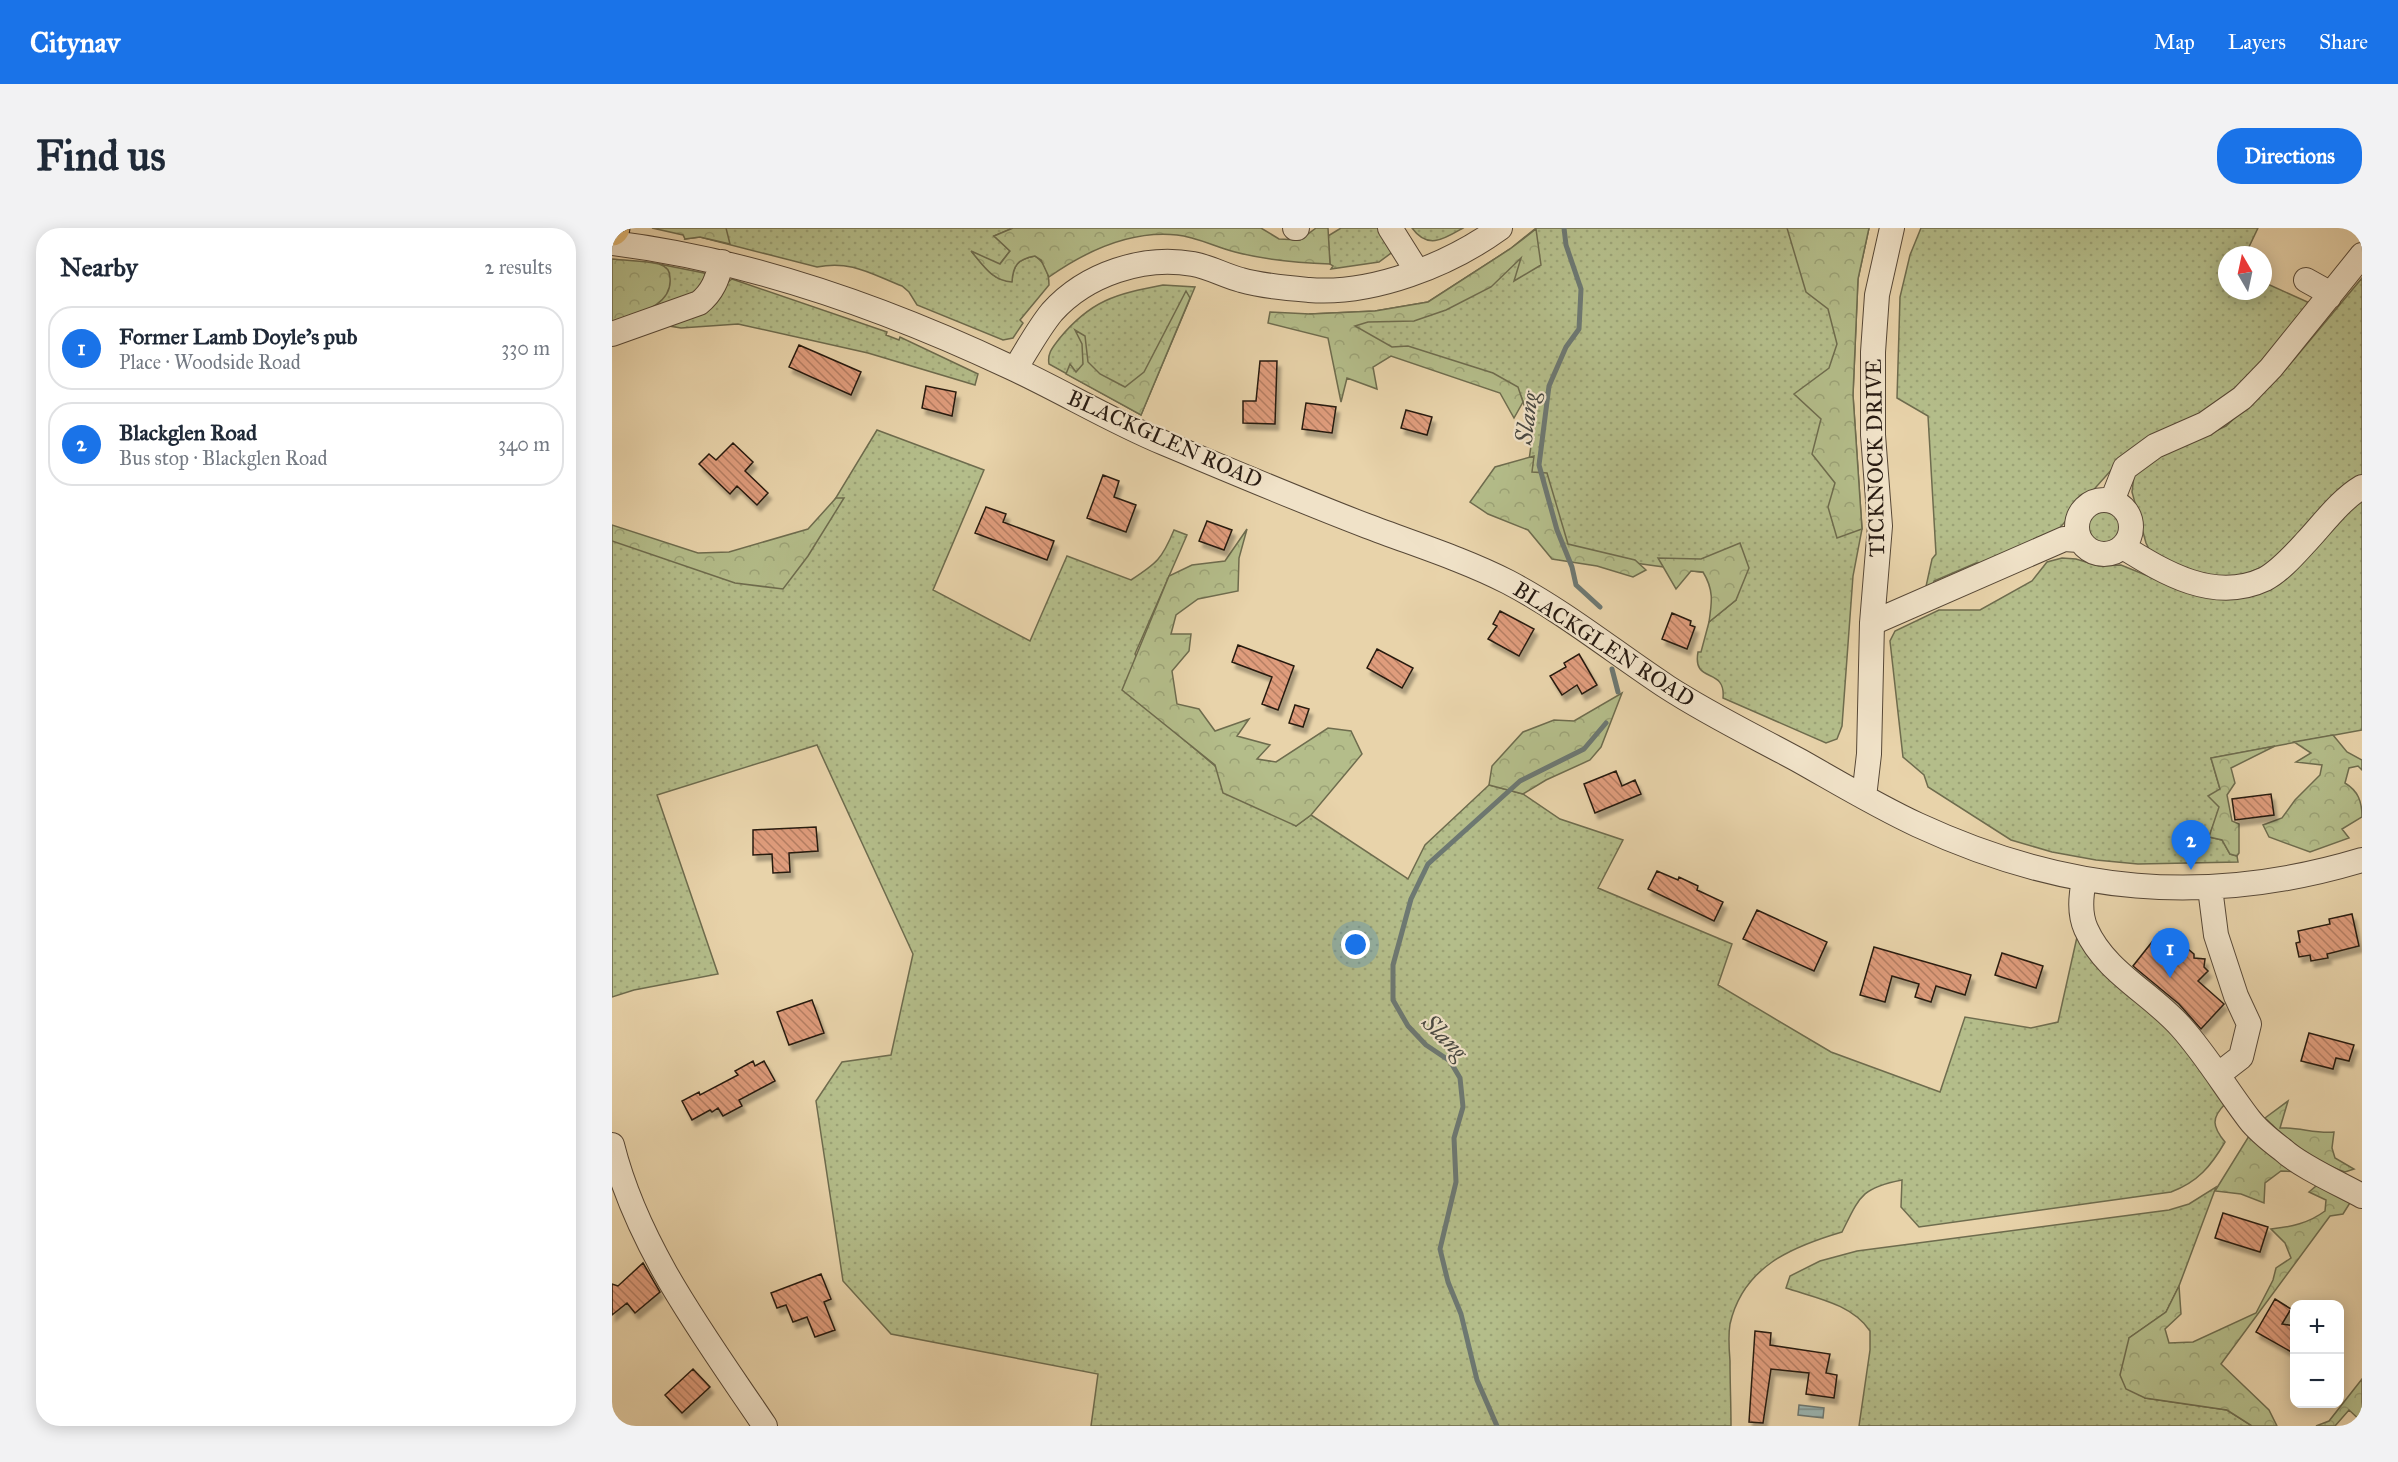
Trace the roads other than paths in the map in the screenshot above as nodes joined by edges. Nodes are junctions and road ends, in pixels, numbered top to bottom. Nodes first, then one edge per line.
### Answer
1 (1390, 228) edge
2 (1500, 228) edge
3 (1892, 228) edge
4 (612, 243) edge
5 (2362, 255) edge
6 (722, 262) junction
7 (1417, 271) junction
8 (2306, 280) dead end
9 (2329, 297) junction
10 (612, 334) edge
11 (1015, 369) junction
12 (2362, 487) edge
13 (2112, 501) junction
14 (2079, 540) junction
15 (2123, 547) junction
16 (1872, 623) junction
17 (1864, 797) junction
18 (2362, 860) edge
19 (2084, 879) junction
20 (2210, 888) junction
21 (2219, 1074) junction
22 (612, 1145) edge
23 (2362, 1196) edge
24 (765, 1426) edge

1 - 7 street
2 - 7 street
3 - 16 street, TICKNOCK DRIVE
4 - 6 street, BLACKGLEN ROAD
5 - 9 street
6 - 10 street
6 - 11 street, BLACKGLEN ROAD
7 - 11 street
8 - 9 street
9 - 13 street
11 - 17 street, BLACKGLEN ROAD
12 - 15 street
13 - 14 street
13 - 15 street
14 - 15 street
14 - 16 street
16 - 17 street, TICKNOCK DRIVE
17 - 19 street, BLACKGLEN ROAD
18 - 20 street, BLACKGLEN ROAD
19 - 20 street, BLACKGLEN ROAD
19 - 21 street
20 - 21 street
21 - 23 street
22 - 24 street

